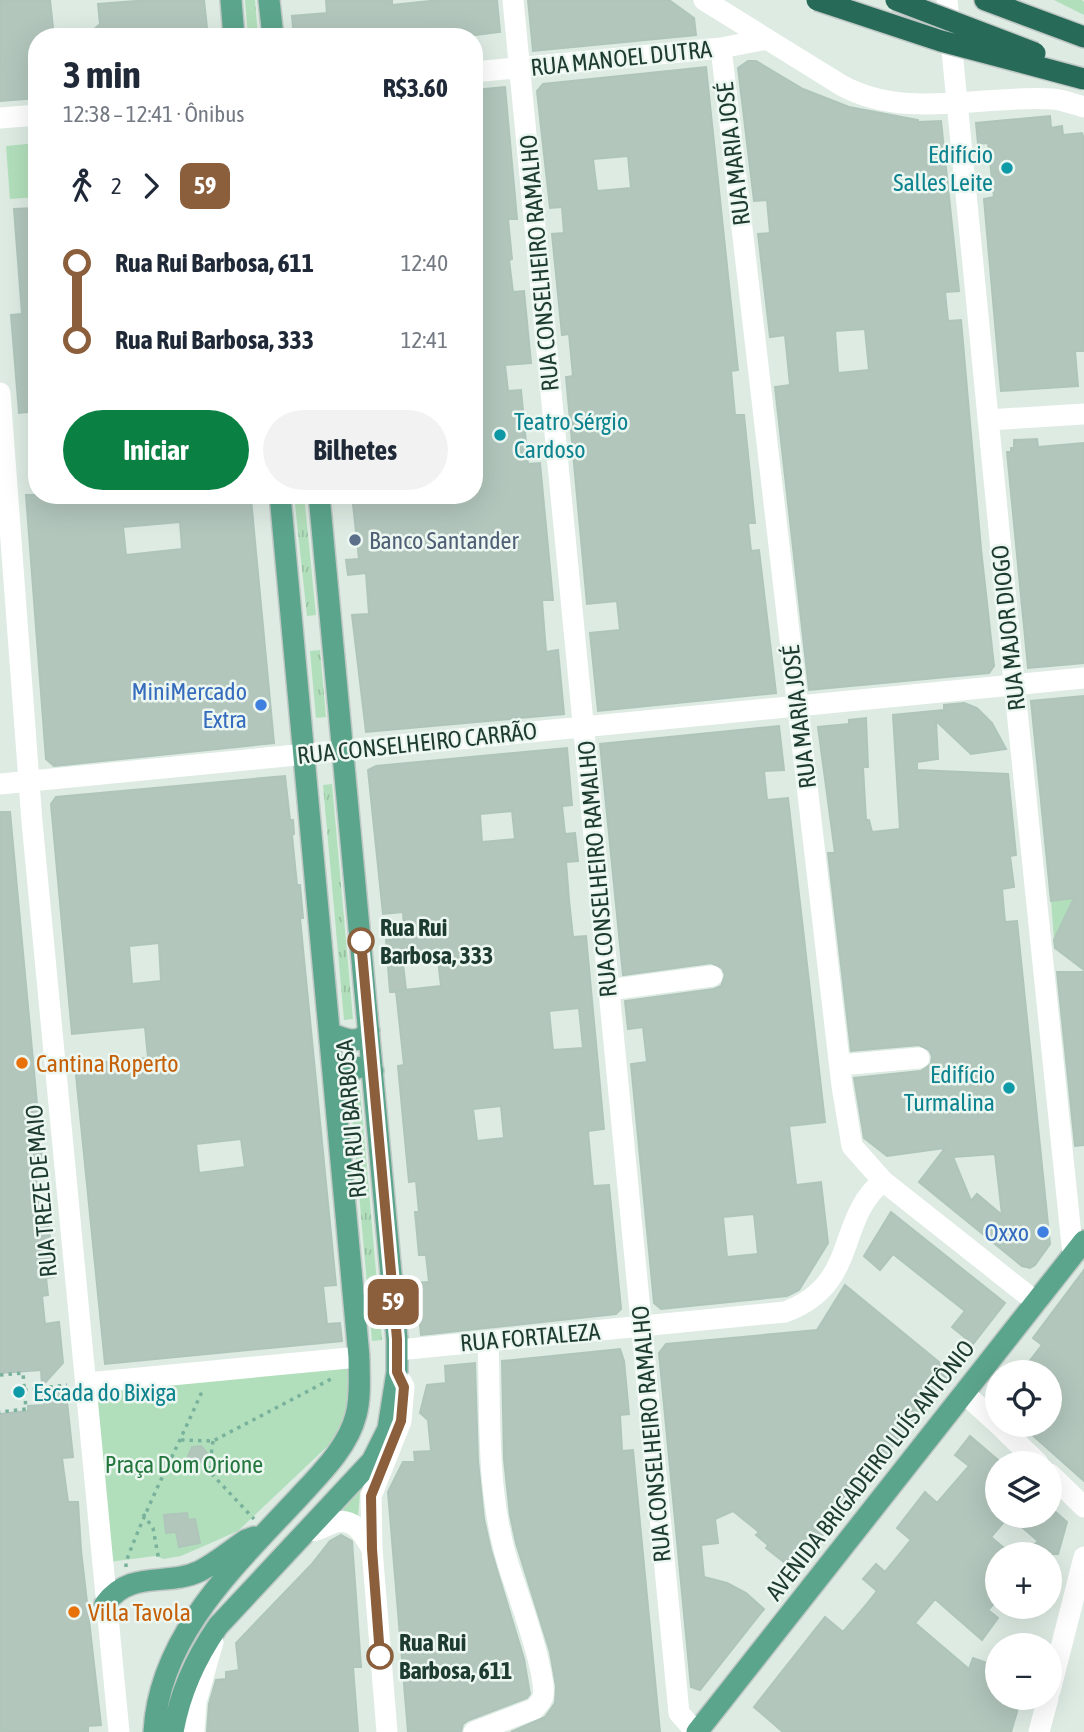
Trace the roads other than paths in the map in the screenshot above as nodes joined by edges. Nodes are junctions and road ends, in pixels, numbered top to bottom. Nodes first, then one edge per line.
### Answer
1 (230, 0) edge
2 (270, 0) edge
3 (513, 0) edge
4 (704, 0) edge
5 (817, 0) edge
6 (896, 0) edge
7 (947, 0) edge
8 (985, 0) edge
9 (1016, 0) edge
10 (1048, 24) junction
11 (233, 28) edge
12 (272, 28) edge
13 (1084, 37) edge
14 (767, 39) junction
15 (720, 48) junction
16 (520, 68) junction
17 (483, 71) edge
18 (1084, 72) edge
19 (1084, 79) edge
20 (956, 103) junction
21 (1084, 107) edge
22 (28, 116) edge
23 (0, 118) edge
24 (0, 393) edge
25 (1084, 414) edge
26 (988, 420) junction
27 (281, 504) edge
28 (319, 504) edge
29 (332, 631) junction
30 (294, 634) junction
31 (1084, 678) edge
32 (1014, 685) junction
33 (798, 706) junction
34 (583, 727) junction
35 (344, 751) junction
36 (305, 754) junction
37 (29, 782) junction
38 (0, 784) edge
39 (712, 976) dead end
40 (608, 990) junction
41 (369, 1031) junction
42 (330, 1033) junction
43 (919, 1058) dead end
44 (840, 1065) junction
45 (373, 1071) junction
46 (335, 1083) junction
47 (883, 1181) junction
48 (1079, 1248) edge
49 (1036, 1302) junction
50 (641, 1327) junction
51 (488, 1342) junction
52 (398, 1350) junction
53 (359, 1361) junction
54 (397, 1372) junction
55 (79, 1384) junction
56 (964, 1393) junction
57 (985, 1412) edge
58 (1011, 1437) edge
59 (1026, 1451) edge
60 (1062, 1486) edge
61 (1084, 1507) edge
62 (307, 1531) junction
63 (266, 1532) junction
64 (372, 1549) junction
65 (1084, 1557) edge
66 (105, 1604) junction
67 (218, 1626) junction
68 (1062, 1644) edge
69 (1045, 1710) edge
70 (119, 1732) edge
71 (154, 1732) edge
72 (173, 1732) edge
73 (194, 1732) edge
74 (387, 1732) edge
75 (474, 1732) edge
76 (697, 1732) edge
77 (1039, 1732) edge

1 - 11 main road
2 - 12 main road
3 - 16 street, RUA CONSELHEIRO RAMALHO
4 - 14 street
5 - 19 highway, bridge
6 - 18 highway, bridge
7 - 20 street, RUA MAJOR DIOGO
8 - 10 highway
9 - 10 highway
10 - 13 highway
14 - 15 street, RUA MANOEL DUTRA
14 - 20 street
15 - 16 street, RUA MANOEL DUTRA
15 - 33 street, RUA MARIA JOSÉ
16 - 17 street, RUA MANOEL DUTRA
16 - 34 street, RUA CONSELHEIRO RAMALHO
20 - 21 street
20 - 26 street, RUA MAJOR DIOGO
22 - 23 street
24 - 37 street, RUA TREZE DE MAIO
25 - 26 street
26 - 32 street, RUA MAJOR DIOGO
27 - 30 main road, RUA RUI BARBOSA
28 - 29 main road, RUA RUI BARBOSA
29 - 30 main road
29 - 35 main road, RUA RUI BARBOSA
30 - 36 main road, RUA RUI BARBOSA
31 - 32 street, RUA CONSELHEIRO CARRÃO
32 - 33 street, RUA CONSELHEIRO CARRÃO
32 - 48 street, RUA MAJOR DIOGO
33 - 34 street, RUA CONSELHEIRO CARRÃO
33 - 44 street, RUA MARIA JOSÉ
34 - 35 street, RUA CONSELHEIRO CARRÃO
34 - 40 street, RUA CONSELHEIRO RAMALHO
35 - 36 street, RUA CONSELHEIRO CARRÃO
35 - 41 main road, RUA RUI BARBOSA
36 - 37 street, RUA CONSELHEIRO CARRÃO
36 - 42 main road, RUA RUI BARBOSA
37 - 38 street, RUA CONSELHEIRO CARRÃO
37 - 55 street, RUA TREZE DE MAIO
39 - 40 street
40 - 50 street, RUA CONSELHEIRO RAMALHO
41 - 42 main road
41 - 45 main road, RUA RUI BARBOSA
42 - 46 main road, RUA RUI BARBOSA
43 - 44 street
44 - 47 street, RUA MARIA JOSÉ
45 - 46 main road
45 - 52 main road, RUA RUI BARBOSA
46 - 53 main road, RUA RUI BARBOSA
47 - 49 street, RUA MARIA JOSÉ
47 - 50 street, RUA FORTALEZA
48 - 49 main road, AVENIDA BRIGADEIRO LUÍS ANTÔNIO
49 - 56 main road, AVENIDA BRIGADEIRO LUÍS ANTÔNIO
50 - 51 street, RUA FORTALEZA
50 - 76 street, RUA CONSELHEIRO RAMALHO
51 - 52 street, RUA FORTALEZA
51 - 75 street
52 - 54 main road, RUA RUI BARBOSA
53 - 55 street
53 - 63 main road
54 - 62 main road
54 - 64 street, RUA RUI BARBOSA
55 - 66 street, RUA TREZE DE MAIO
56 - 57 street
56 - 76 main road, AVENIDA BRIGADEIRO LUÍS ANTÔNIO
58 - 59 street
60 - 61 street
62 - 64 street
62 - 67 main road
63 - 66 main road
63 - 71 main road
64 - 74 street, RUA RUI BARBOSA
65 - 68 street
66 - 70 street, RUA TREZE DE MAIO
67 - 72 main road
67 - 73 street
69 - 77 street

